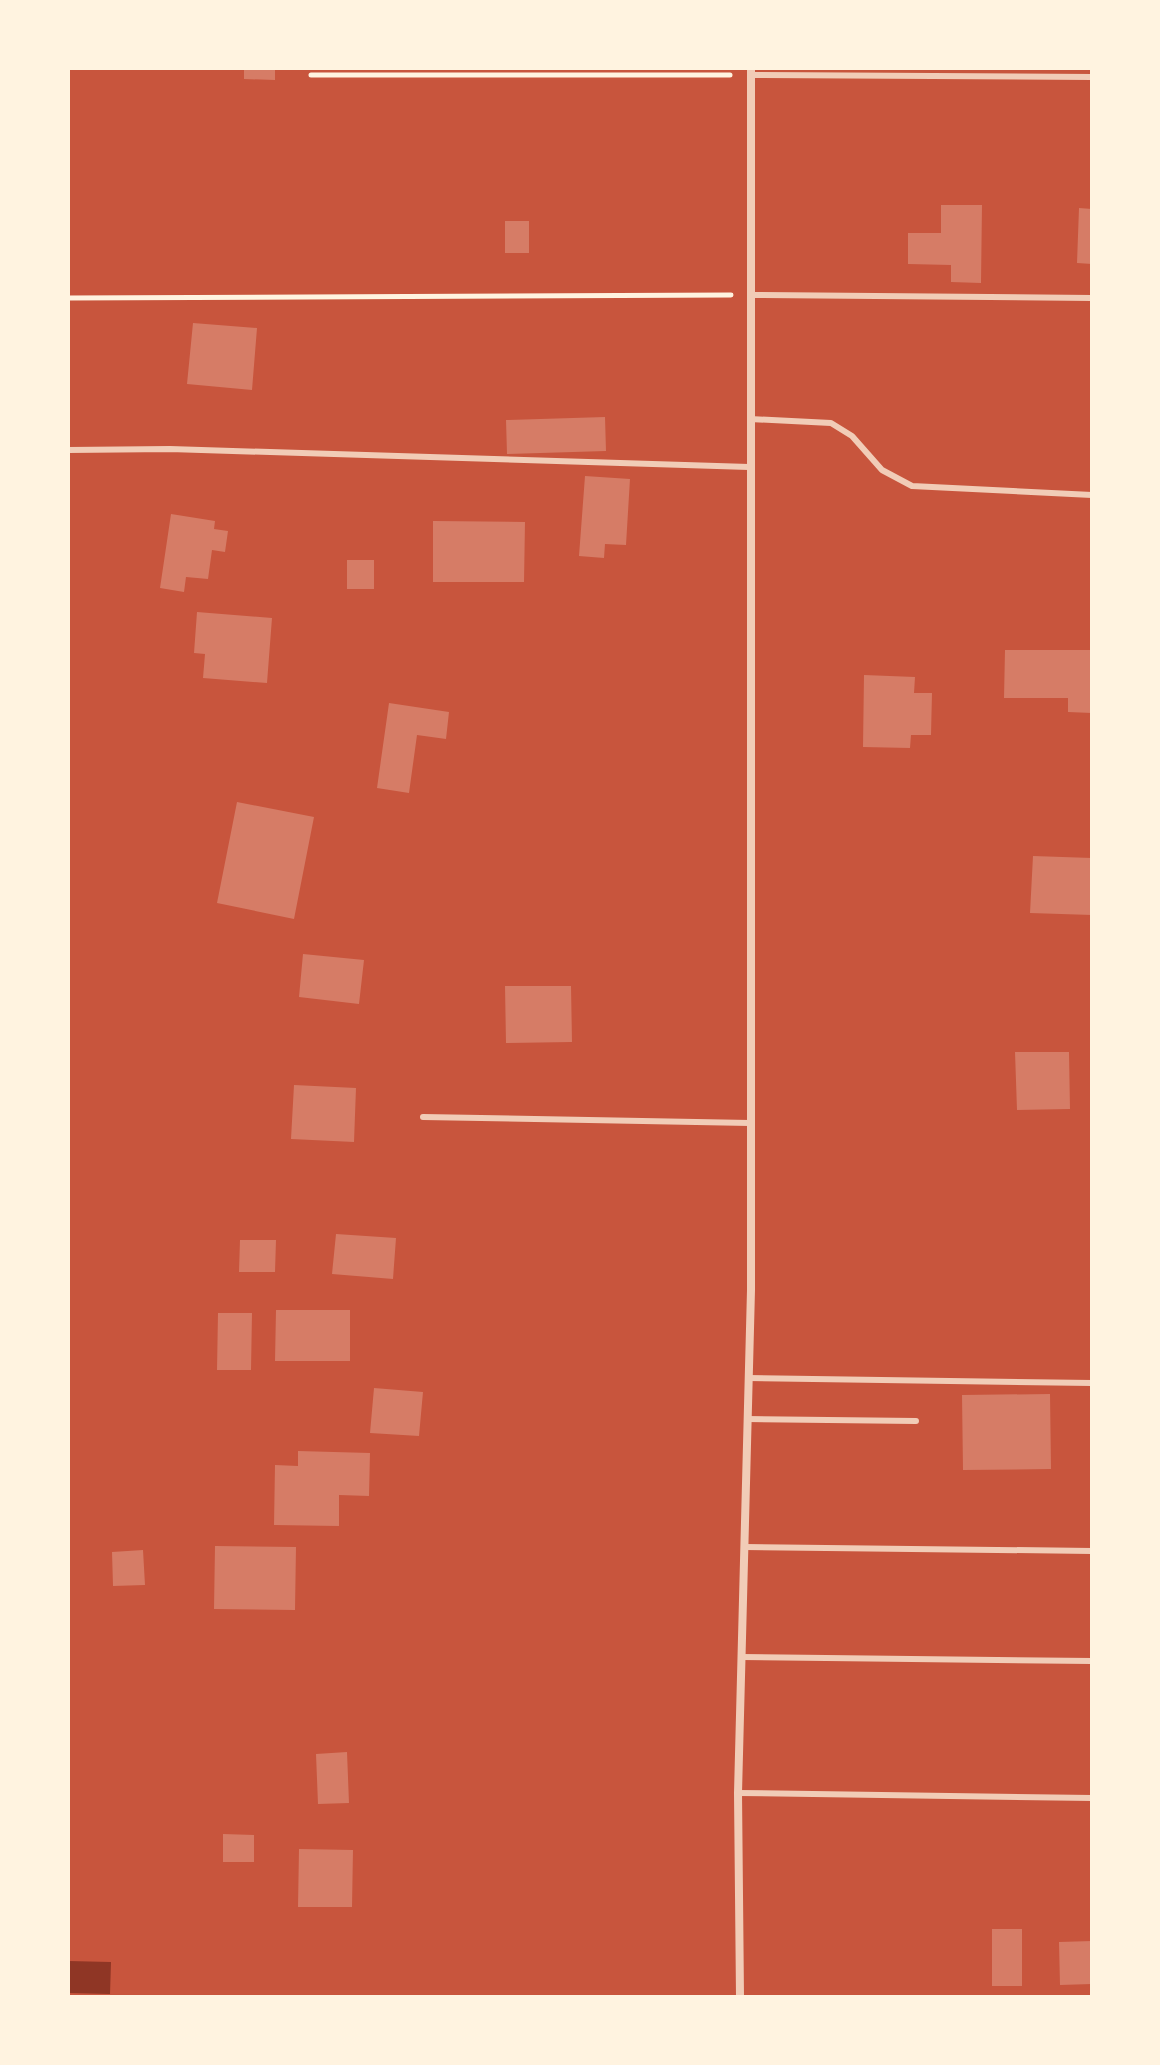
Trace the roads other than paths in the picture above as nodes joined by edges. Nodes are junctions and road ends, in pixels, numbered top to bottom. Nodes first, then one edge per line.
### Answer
1 (751, 72) edge
2 (1092, 77) edge
3 (750, 295) junction
4 (1092, 298) edge
5 (750, 419) junction
6 (68, 450) edge
7 (749, 467) junction
8 (1092, 495) edge
9 (423, 1117) dead end
10 (750, 1123) junction
11 (748, 1378) junction
12 (1092, 1383) edge
13 (747, 1419) junction
14 (916, 1421) dead end
15 (745, 1547) junction
16 (1092, 1551) edge
17 (742, 1657) junction
18 (1092, 1661) edge
19 (738, 1793) junction
20 (1092, 1798) edge
21 (740, 1997) edge

1 - 2 lane
1 - 3 street
3 - 4 lane
3 - 5 street
5 - 7 street
5 - 8 lane
6 - 7 lane
7 - 10 street
9 - 10 lane
10 - 11 street
11 - 12 lane
11 - 13 street
13 - 14 lane
13 - 15 street
15 - 16 lane
15 - 17 street
17 - 18 lane
17 - 19 street
19 - 20 lane
19 - 21 street

